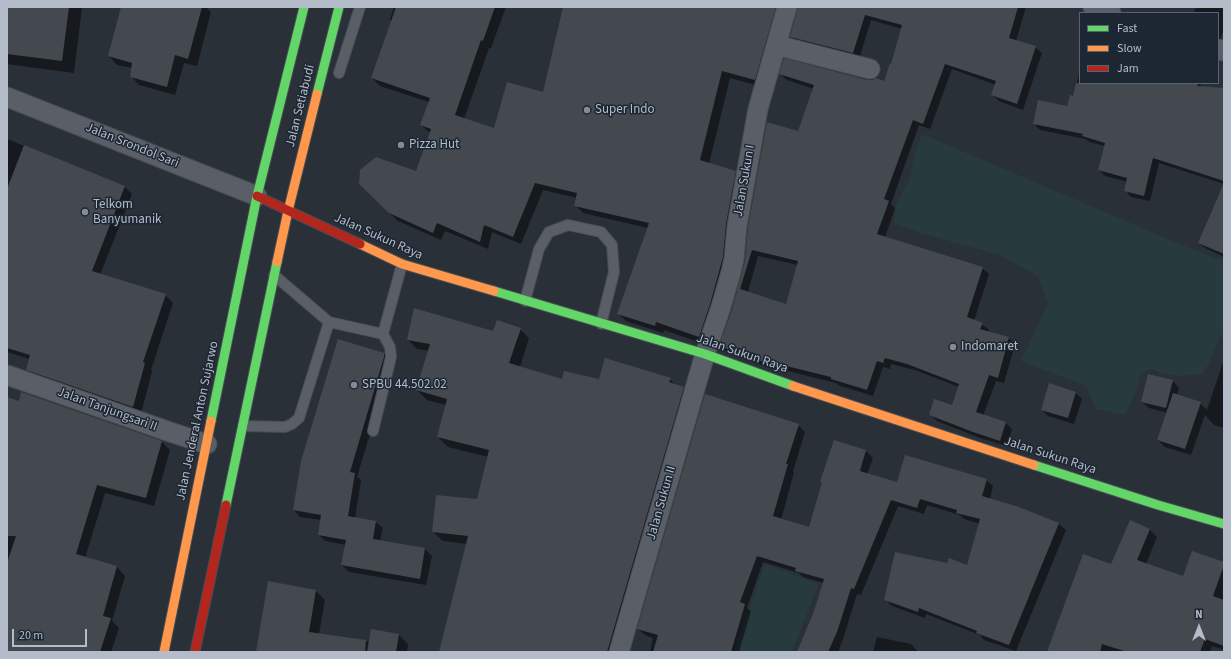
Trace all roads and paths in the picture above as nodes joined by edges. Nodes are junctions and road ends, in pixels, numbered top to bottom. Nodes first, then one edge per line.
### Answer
1 (304, 7) edge
2 (338, 7) edge
3 (360, 7) edge
4 (787, 7) edge
5 (1093, 7) edge
6 (1108, 12) edge
7 (776, 45) junction
8 (870, 69) dead end
9 (339, 73) dead end
10 (7, 97) edge
11 (257, 196) junction
12 (288, 211) junction
13 (402, 264) junction
14 (274, 275) junction
15 (525, 301) junction
16 (329, 322) junction
17 (601, 324) junction
18 (383, 334) junction
19 (705, 354) junction
20 (7, 374) edge
21 (242, 426) junction
22 (373, 431) dead end
23 (207, 444) junction
24 (1224, 524) edge
25 (164, 652) edge
26 (195, 652) edge
27 (619, 652) edge

1 - 11 main road, Jalan Setiabudi
2 - 12 main road, Jalan Setiabudi
3 - 9 lane
4 - 7 street, Jalan Sukun I
5 - 6 street
7 - 8 street
7 - 19 street, Jalan Sukun I
10 - 11 street, Jalan Srondol Sari
11 - 12 main road, Jalan Sukun Raya
11 - 23 main road, Jalan Jenderal Anton Sujarwo
12 - 13 main road, Jalan Sukun Raya
12 - 14 main road
13 - 15 main road, Jalan Sukun Raya
13 - 18 lane
14 - 16 lane
14 - 21 main road
15 - 17 main road, Jalan Sukun Raya
15 - 17 lane
16 - 18 lane
16 - 21 lane
17 - 19 main road, Jalan Sukun Raya
18 - 22 lane
19 - 24 main road, Jalan Sukun Raya
19 - 27 street, Jalan Sukun II
20 - 23 street, Jalan Tanjungsari II
21 - 26 main road
23 - 25 main road, Jalan Jenderal Anton Sujarwo

